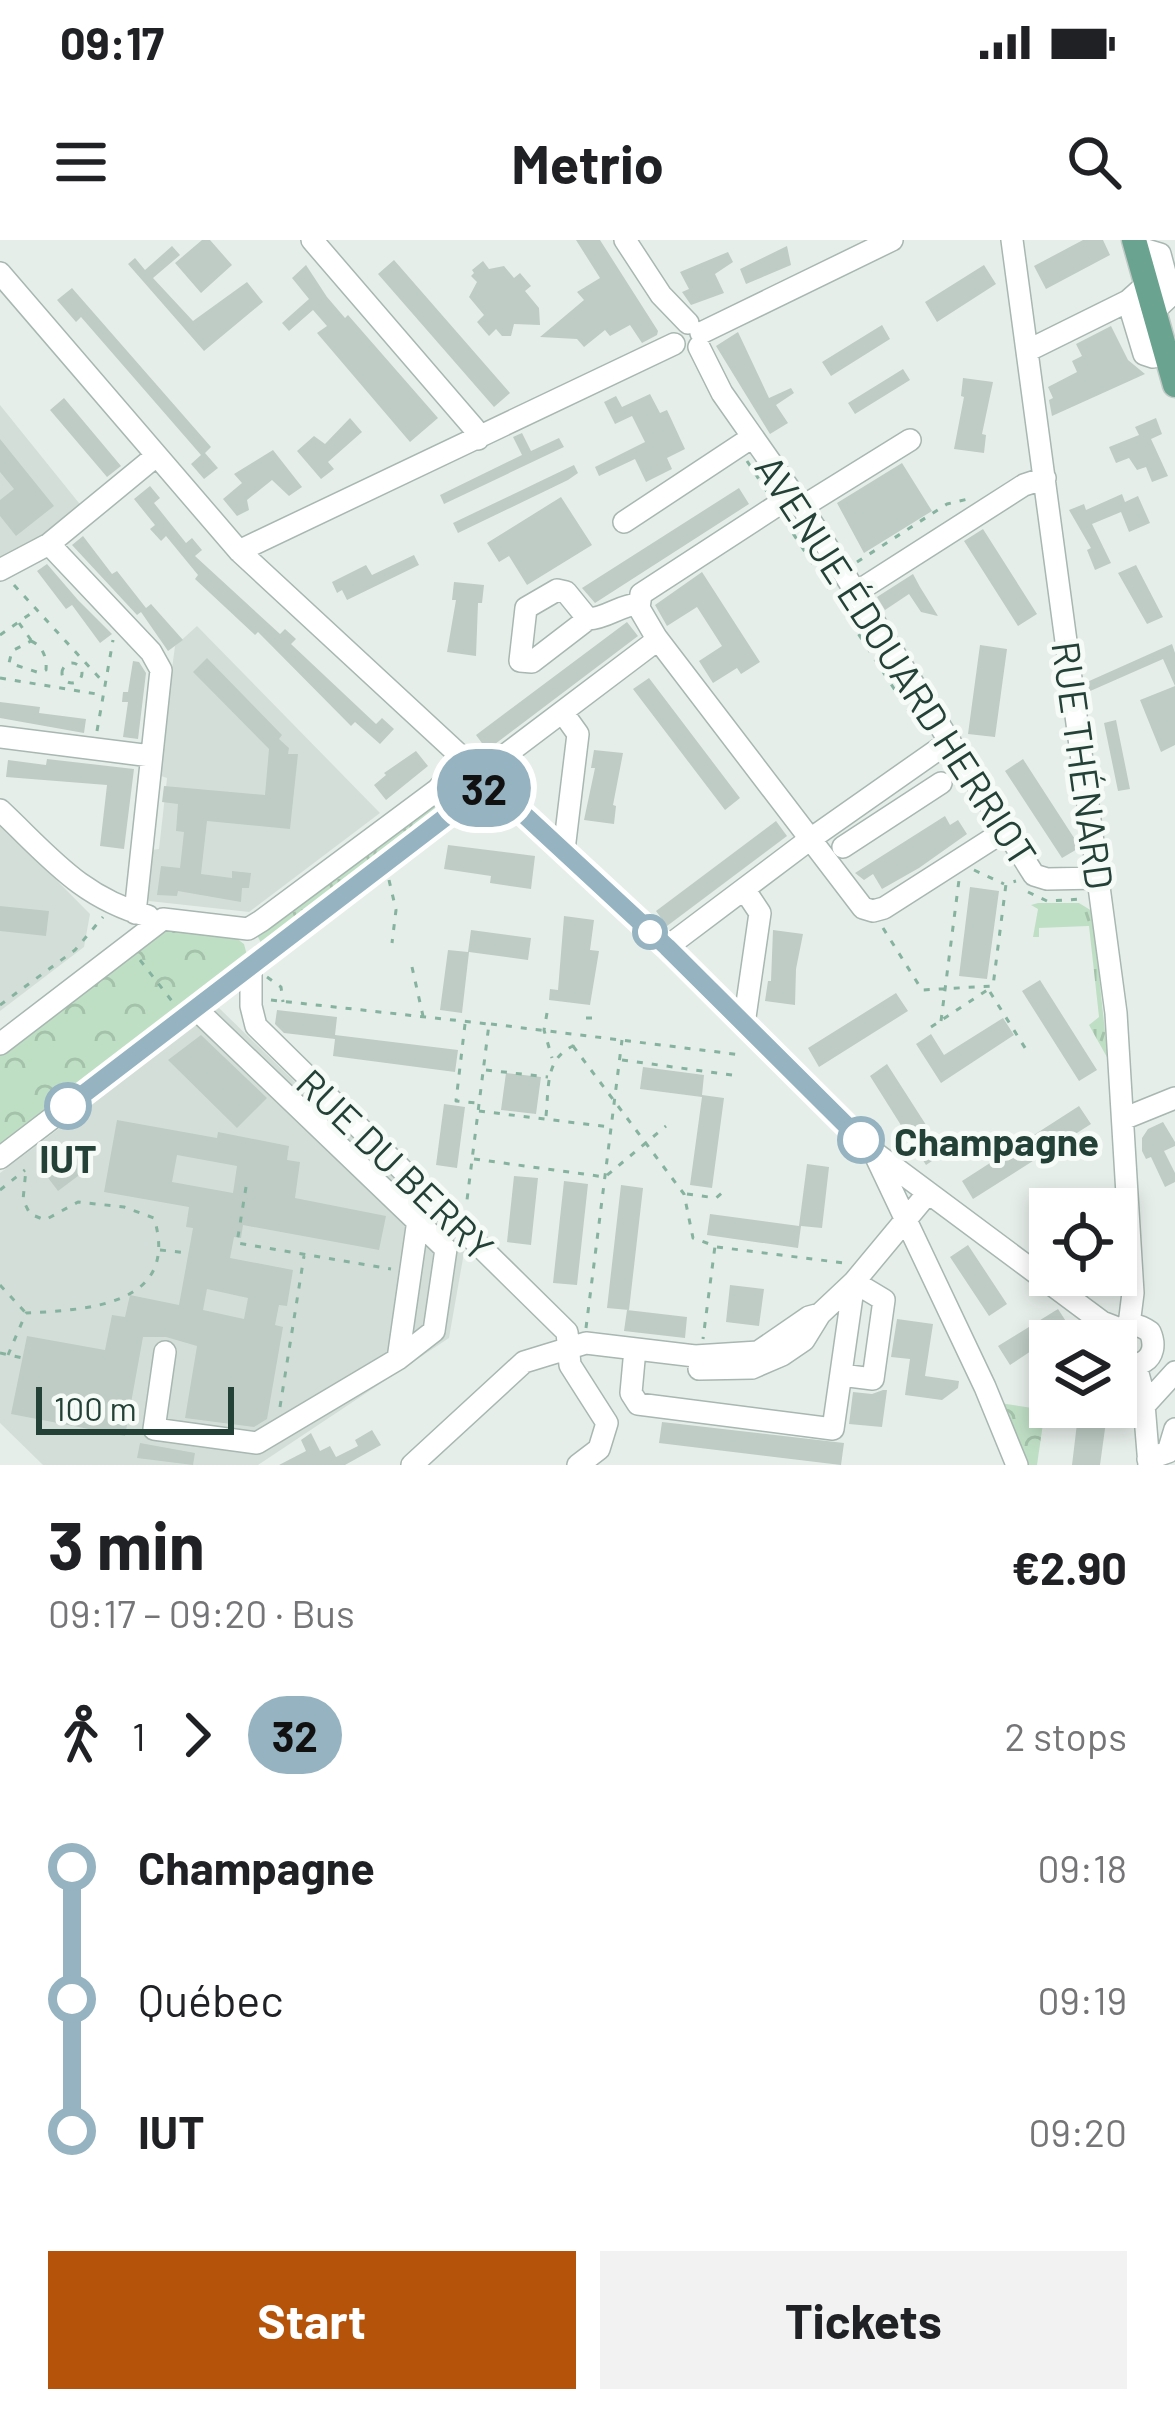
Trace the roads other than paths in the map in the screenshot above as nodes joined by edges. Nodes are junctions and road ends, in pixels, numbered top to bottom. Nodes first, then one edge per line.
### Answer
1 (312, 240) edge
2 (625, 240) edge
3 (892, 240) edge
4 (1012, 240) edge
5 (1135, 243) edge
6 (0, 273) edge
7 (1137, 293) junction
8 (1154, 311) junction
9 (687, 338) junction
10 (1170, 344) edge
11 (1027, 351) junction
12 (1175, 385) edge
13 (751, 438) junction
14 (478, 439) junction
15 (910, 440) dead end
16 (156, 456) junction
17 (1045, 478) junction
18 (797, 501) junction
19 (624, 522) dead end
20 (49, 544) junction
21 (239, 551) junction
22 (1, 569) edge
23 (855, 593) junction
24 (639, 604) junction
25 (588, 620) dead end
26 (656, 637) junction
27 (563, 713) junction
28 (0, 736) edge
29 (950, 741) junction
30 (151, 756) junction
31 (479, 772) junction
32 (941, 783) dead end
33 (860, 805) junction
34 (0, 810) edge
35 (1006, 830) junction
36 (878, 834) junction
37 (809, 840) junction
38 (843, 848) dead end
39 (564, 850) junction
40 (1099, 878) junction
41 (744, 889) junction
42 (128, 911) junction
43 (163, 919) junction
44 (248, 929) junction
45 (667, 947) junction
46 (257, 963) junction
47 (186, 1007) junction
48 (0, 1044) edge
49 (745, 1048) junction
50 (1175, 1098) edge
51 (1124, 1118) junction
52 (874, 1153) junction
53 (0, 1158) edge
54 (928, 1193) junction
55 (418, 1220) junction
56 (906, 1220) junction
57 (850, 1273) junction
58 (820, 1314) junction
59 (1118, 1320) edge
60 (1123, 1320) edge
61 (1137, 1328) edge
62 (578, 1341) junction
63 (165, 1352) dead end
64 (398, 1359) junction
65 (1137, 1359) edge
66 (634, 1360) junction
67 (1175, 1370) edge
68 (842, 1375) junction
69 (1144, 1406) junction
70 (1175, 1429) edge
71 (266, 1437) junction
72 (601, 1457) edge
73 (1148, 1462) edge
74 (266, 1465) edge
75 (412, 1465) edge
76 (578, 1465) edge
77 (1017, 1465) edge

1 - 14 street
2 - 9 street, AVENUE ÉDOUARD HERRIOT
3 - 9 street
4 - 11 street, RUE THÉNARD
5 - 7 main road
5 - 8 street
6 - 16 street
7 - 8 main road
7 - 10 street
7 - 11 street
8 - 10 main road
9 - 13 street, AVENUE ÉDOUARD HERRIOT
9 - 14 street
10 - 12 main road
11 - 17 street, RUE THÉNARD
13 - 18 street, AVENUE ÉDOUARD HERRIOT
13 - 19 street
14 - 21 street
15 - 18 street
16 - 20 street
16 - 21 street
17 - 23 street
17 - 40 street, RUE THÉNARD
18 - 23 street, AVENUE ÉDOUARD HERRIOT
18 - 24 street
20 - 22 street
20 - 30 street
21 - 31 street
23 - 29 street, AVENUE ÉDOUARD HERRIOT
24 - 25 street
24 - 26 street
26 - 27 street
26 - 37 street
27 - 31 street
27 - 39 street
28 - 30 street
29 - 33 street
29 - 35 street, AVENUE ÉDOUARD HERRIOT
30 - 42 street
31 - 39 street
31 - 44 street
31 - 46 street
32 - 36 street
33 - 36 street
33 - 37 street
34 - 42 street
35 - 37 street
35 - 40 street, AVENUE ÉDOUARD HERRIOT
36 - 38 street
37 - 41 street
39 - 45 street
40 - 51 street, RUE THÉNARD
41 - 45 street
41 - 49 street
42 - 43 street
43 - 44 street
43 - 48 street
44 - 46 street, RUE DU BERRY
45 - 49 street
46 - 47 street
46 - 62 street, RUE DU BERRY
47 - 53 street
47 - 55 street
49 - 52 street
50 - 51 street
51 - 60 street, RUE THÉNARD
52 - 54 street
52 - 56 street
54 - 56 street
54 - 59 street
55 - 64 street
55 - 64 street
56 - 57 street
56 - 77 street
57 - 58 street
57 - 68 street
57 - 68 street
58 - 62 street
58 - 66 street
61 - 65 street
62 - 66 street
62 - 72 street, RUE DU BERRY
62 - 75 street
63 - 71 street
64 - 71 street
65 - 67 street
65 - 69 street
66 - 68 street
67 - 69 street
69 - 73 street
70 - 73 street
71 - 74 street
72 - 76 street

